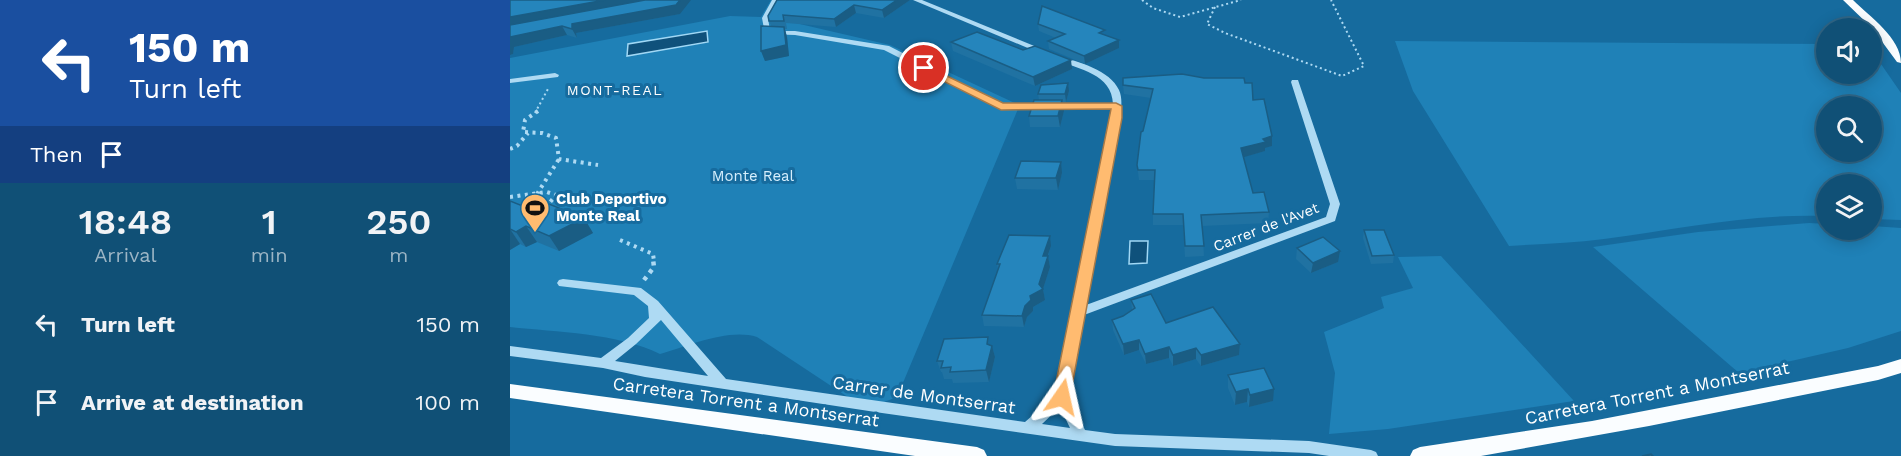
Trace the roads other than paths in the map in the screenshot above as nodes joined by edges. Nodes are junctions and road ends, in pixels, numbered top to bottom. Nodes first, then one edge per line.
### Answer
1 (775, 0) edge
2 (916, 0) edge
3 (1848, 0) edge
4 (1901, 60) edge
5 (555, 75) road end
6 (510, 81) edge
7 (1295, 82) dead end
8 (1116, 106) junction
9 (563, 283) dead end
10 (654, 304) junction
11 (1079, 312) junction
12 (510, 351) edge
13 (603, 363) junction
14 (1901, 366) edge
15 (722, 384) junction
16 (510, 391) edge
17 (1062, 397) junction
18 (1028, 428) junction
19 (1080, 435) junction
20 (977, 456) edge
21 (1371, 456) edge
22 (1420, 456) edge

1 - 8 street
2 - 8 street
3 - 4 main road
5 - 6 street
7 - 11 street, Carrer de l'Avet
8 - 11 street
9 - 10 street
10 - 13 street
10 - 15 street
11 - 17 street
12 - 13 street, Carrer de Montserrat
13 - 15 street, Carrer de Montserrat
14 - 22 main road, Carretera Torrent a Montserrat
15 - 18 street, Carrer de Montserrat
16 - 20 main road, Carretera Torrent a Montserrat
17 - 18 street
17 - 19 street
18 - 19 street, Carrer de Montserrat
19 - 21 street, Carrer de Montserrat

